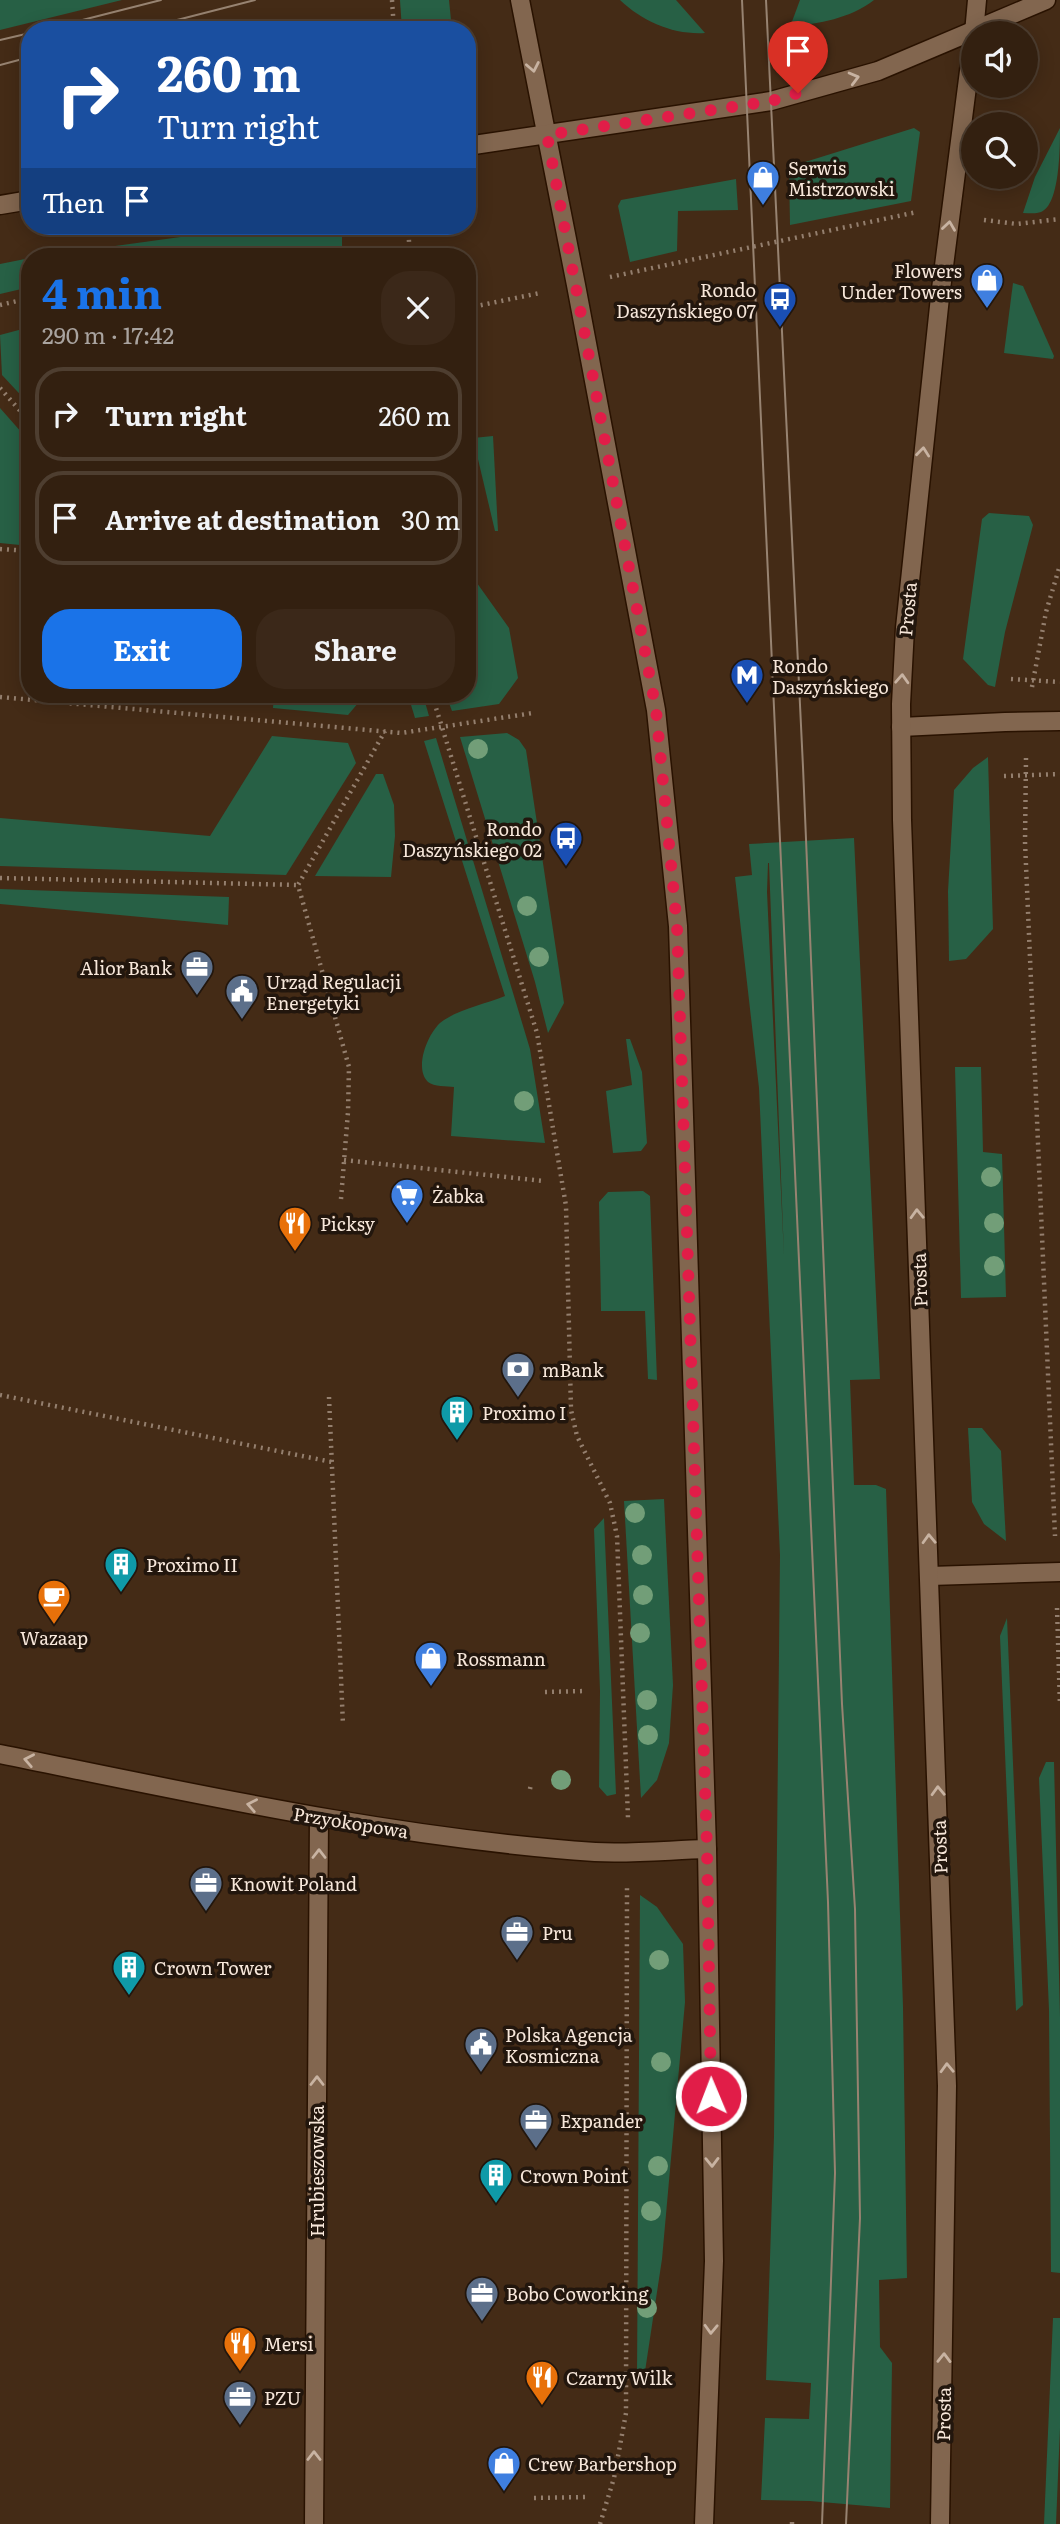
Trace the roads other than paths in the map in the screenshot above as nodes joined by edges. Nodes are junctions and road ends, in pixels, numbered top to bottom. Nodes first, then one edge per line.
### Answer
1 (520, 0) edge
2 (977, 0) edge
3 (1046, 0) edge
4 (975, 21) edge
5 (1003, 21) edge
6 (961, 40) edge
7 (966, 98) edge
8 (547, 135) junction
9 (476, 145) edge
10 (21, 202) edge
11 (0, 205) edge
12 (1060, 721) edge
13 (901, 727) junction
14 (1058, 1572) edge
15 (930, 1576) junction
16 (0, 1754) edge
17 (319, 1818) junction
18 (707, 1849) junction
19 (314, 2524) edge
20 (704, 2524) edge
21 (940, 2524) edge

1 -> 8 main road
2 - 4 main road, Prosta
3 - 5 main road
8 -> 6 main road
13 -> 7 main road, Prosta
8 - 9 main road
8 - 18 main road
10 - 11 main road
12 - 13 main road
15 -> 13 main road, Prosta
14 - 15 main road
21 -> 15 main road, Prosta
17 -> 16 main road, Przyokopowa
17 - 18 main road, Przyokopowa
19 -> 17 main road, Hrubieszowska
18 -> 20 main road

